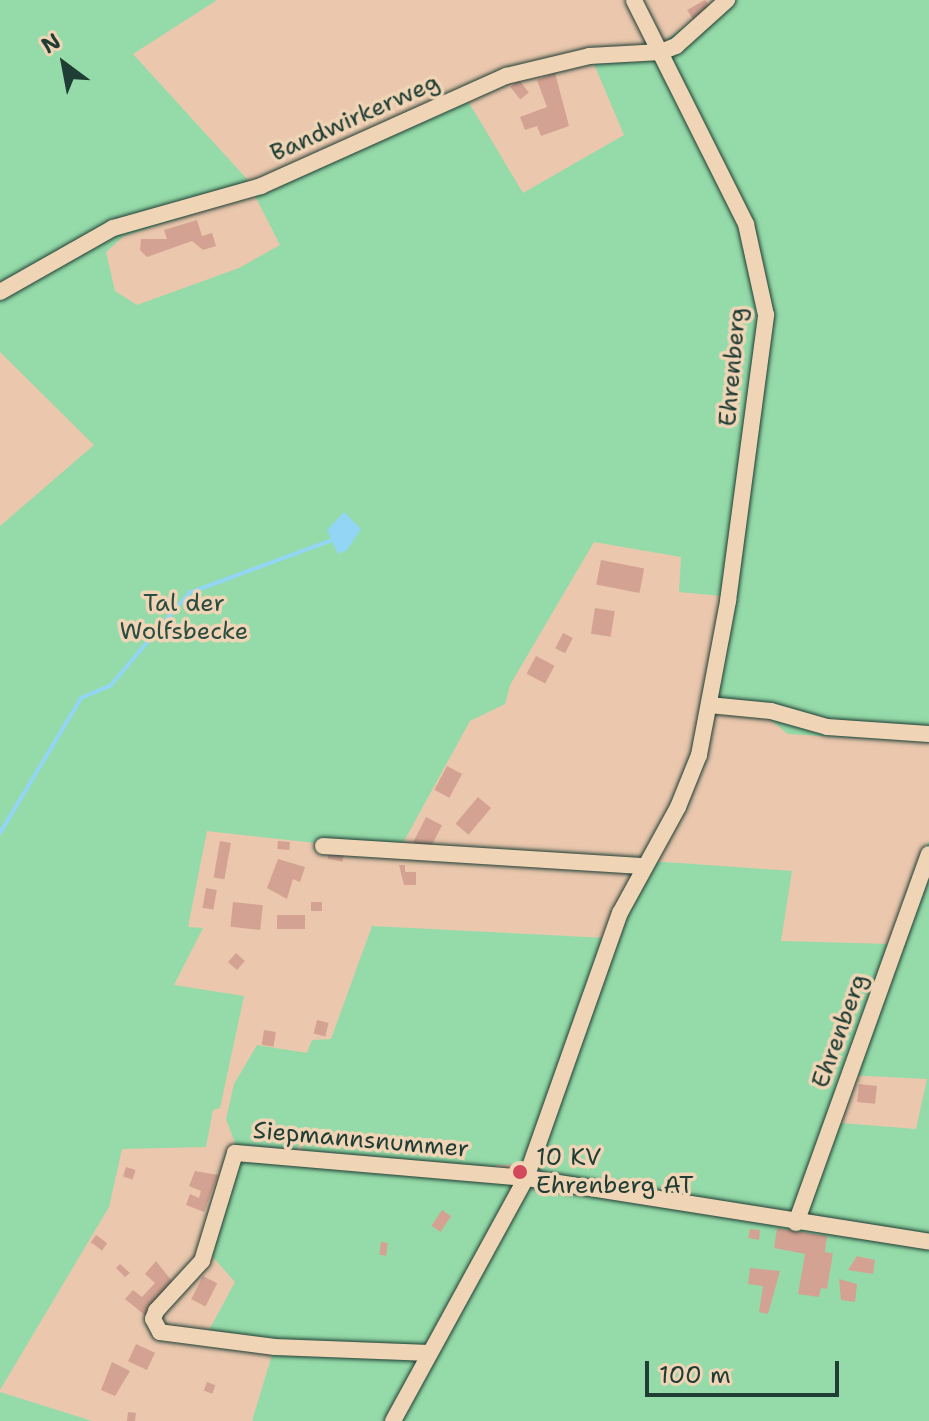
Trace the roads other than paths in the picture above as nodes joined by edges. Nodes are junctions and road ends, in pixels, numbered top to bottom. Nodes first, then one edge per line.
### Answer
1 (634, 0) edge
2 (727, 0) edge
3 (661, 52) junction
4 (0, 292) edge
5 (709, 705) junction
6 (929, 734) edge
7 (323, 846) dead end
8 (929, 854) edge
9 (641, 866) junction
10 (526, 1178) junction
11 (796, 1223) junction
12 (929, 1242) edge
13 (430, 1353) junction
14 (393, 1421) edge

1 - 3 street, Ehrenberg
2 - 3 street
3 - 4 street, Bandwirkerweg
3 - 5 street, Ehrenberg
5 - 6 street
5 - 9 street, Ehrenberg
7 - 9 street
8 - 11 street, Ehrenberg
9 - 10 street, Ehrenberg
10 - 11 street
10 - 13 street, Ehrenberg
10 - 13 street, Siepmannsnummer
11 - 12 street
13 - 14 street, Ehrenberg

